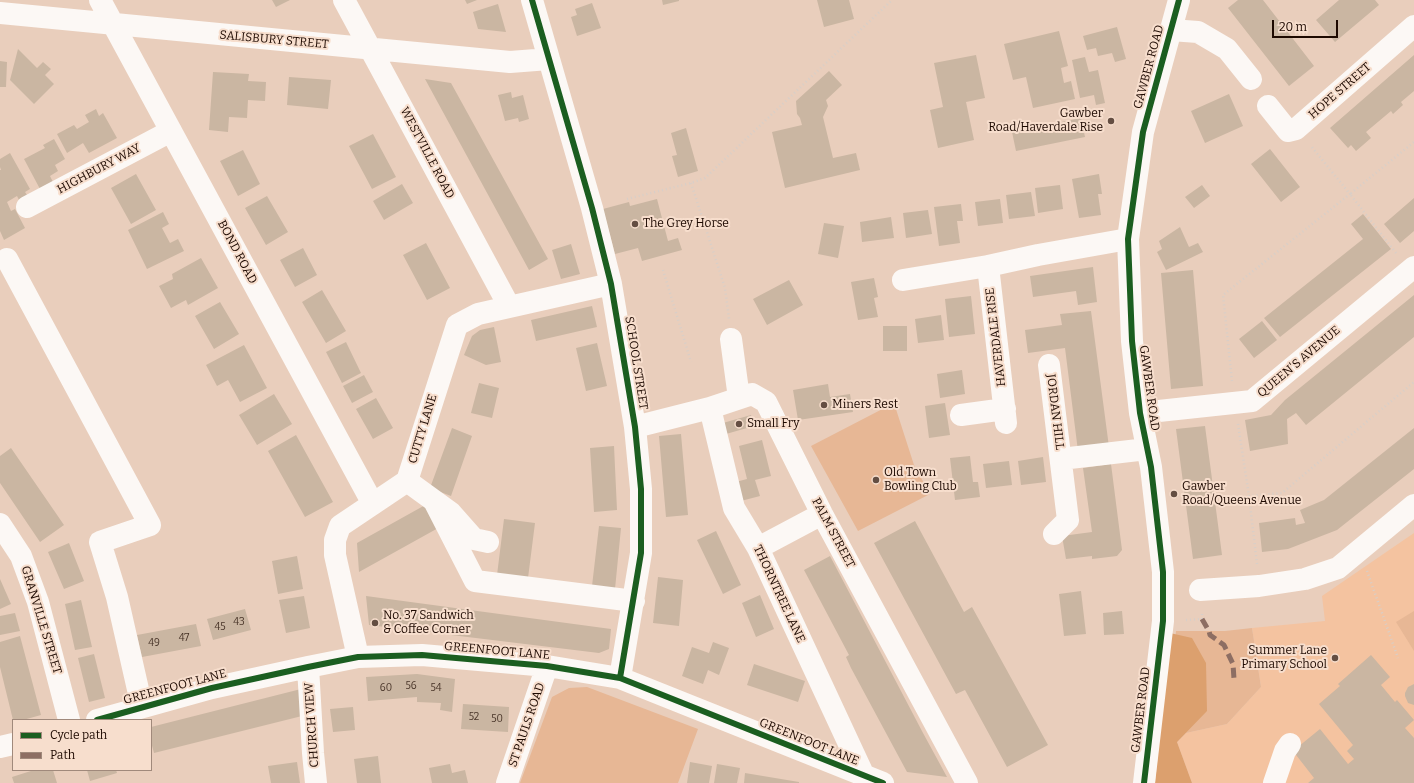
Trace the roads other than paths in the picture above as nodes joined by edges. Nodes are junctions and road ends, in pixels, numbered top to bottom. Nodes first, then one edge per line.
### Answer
1 (100, 0) edge
2 (344, 0) edge
3 (532, 0) edge
4 (1179, 0) edge
5 (0, 13) edge
6 (113, 24) junction
7 (1414, 26) edge
8 (1171, 30) junction
9 (370, 49) junction
10 (549, 59) junction
11 (1251, 79) dead end
12 (1268, 106) dead end
13 (171, 130) junction
14 (27, 207) dead end
15 (1128, 239) junction
16 (7, 260) dead end
17 (988, 266) junction
18 (1412, 269) edge
19 (903, 280) dead end
20 (611, 284) junction
21 (509, 306) junction
22 (731, 339) road end
23 (1049, 365) dead end
24 (740, 398) junction
25 (710, 408) junction
26 (1140, 413) junction
27 (961, 415) dead end
28 (635, 427) junction
29 (1147, 448) junction
30 (1061, 459) junction
31 (407, 481) junction
32 (434, 501) junction
33 (373, 504) junction
34 (1414, 505) edge
35 (822, 514) junction
36 (0, 524) edge
37 (1054, 534) dead end
38 (488, 542) dead end
39 (758, 548) junction
40 (1200, 590) road end
41 (634, 601) junction
42 (358, 657) junction
43 (547, 666) junction
44 (308, 667) junction
45 (620, 678) junction
46 (142, 707) junction
47 (69, 719) edge
48 (100, 719) edge
49 (12, 744) edge
50 (1290, 744) dead end
51 (0, 747) edge
52 (874, 779) edge
53 (316, 783) edge
54 (507, 783) edge
55 (968, 783) edge
56 (1144, 783) edge
57 (1274, 783) edge

1 - 6 street, BOND ROAD
2 - 9 street, WESTVILLE ROAD
3 - 10 street, SCHOOL STREET
4 - 8 street, GAWBER ROAD
5 - 6 street, SALISBURY STREET
6 - 9 street, SALISBURY STREET
6 - 13 street, BOND ROAD
7 - 12 street, HOPE STREET
8 - 11 street
8 - 15 street, GAWBER ROAD
9 - 10 street, SALISBURY STREET
9 - 21 street, WESTVILLE ROAD
10 - 20 street, SCHOOL STREET
13 - 14 street, HIGHBURY WAY
13 - 33 street, BOND ROAD
15 - 17 street
15 - 26 street, GAWBER ROAD
16 - 46 street
17 - 19 street
17 - 27 street, HAVERDALE RISE
18 - 26 street, QUEEN'S AVENUE
20 - 21 street, CUTTY LANE
20 - 28 street, SCHOOL STREET
21 - 31 street, CUTTY LANE
22 - 24 street
23 - 30 street, JORDAN HILL
24 - 25 street, PALM STREET
24 - 35 street, PALM STREET
25 - 28 street, PALM STREET
25 - 39 street, THORNTREE LANE
26 - 29 street, GAWBER ROAD
28 - 41 street, SCHOOL STREET
29 - 30 street, JORDAN HILL
29 - 56 street, GAWBER ROAD
30 - 37 street, JORDAN HILL
31 - 32 street
31 - 33 street
32 - 38 street
32 - 41 street
33 - 42 street
34 - 40 street
35 - 39 street
35 - 55 street, PALM STREET
36 - 47 street, GRANVILLE STREET
39 - 52 street, THORNTREE LANE
41 - 45 street, SCHOOL STREET
42 - 43 street, GREENFOOT LANE
42 - 44 street, GREENFOOT LANE
43 - 45 street, GREENFOOT LANE
43 - 54 street, ST PAULS ROAD
44 - 46 street, GREENFOOT LANE
44 - 53 street, CHURCH VIEW
45 - 52 street, GREENFOOT LANE
46 - 48 street, GREENFOOT LANE
49 - 51 street
50 - 57 street

